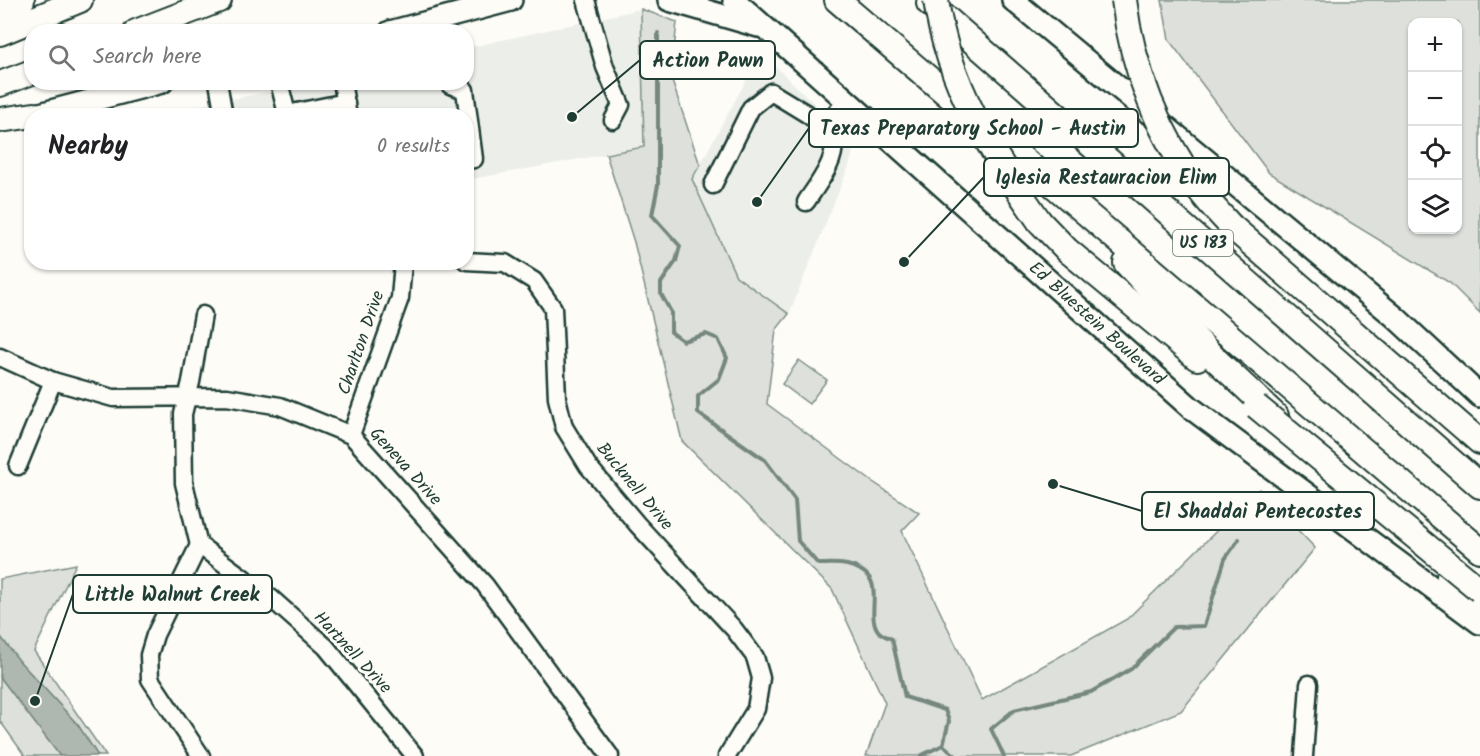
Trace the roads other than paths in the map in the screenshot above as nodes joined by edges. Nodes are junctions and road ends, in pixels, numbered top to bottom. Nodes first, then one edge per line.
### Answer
1 (22, 0) edge
2 (80, 0) edge
3 (219, 0) edge
4 (511, 0) edge
5 (586, 0) edge
6 (669, 0) edge
7 (734, 0) edge
8 (747, 0) edge
9 (837, 0) edge
10 (926, 0) edge
11 (936, 0) edge
12 (1013, 0) edge
13 (1124, 0) edge
14 (0, 9) edge
15 (157, 24) edge
16 (443, 24) edge
17 (764, 28) junction
18 (0, 33) edge
19 (24, 75) edge
20 (0, 84) edge
21 (130, 90) edge
22 (219, 90) edge
23 (281, 90) edge
24 (343, 90) edge
25 (465, 90) edge
26 (846, 101) junction
27 (60, 108) edge
28 (223, 108) edge
29 (286, 108) edge
30 (347, 108) edge
31 (467, 108) edge
32 (24, 116) edge
33 (24, 118) edge
34 (0, 120) edge
35 (613, 120) dead end
36 (0, 127) edge
37 (825, 127) junction
38 (1044, 176) junction
39 (713, 185) dead end
40 (806, 201) dead end
41 (474, 261) edge
42 (402, 270) edge
43 (203, 315) dead end
44 (0, 357) edge
45 (53, 381) junction
46 (1480, 396) edge
47 (188, 398) junction
48 (351, 435) junction
49 (1480, 442) edge
50 (18, 466) dead end
51 (1480, 486) edge
52 (199, 545) junction
53 (1480, 550) edge
54 (1480, 590) edge
55 (1480, 606) edge
56 (1480, 623) edge
57 (1309, 684) dead end
58 (201, 756) edge
59 (415, 756) edge
60 (610, 756) edge
61 (727, 756) edge
62 (1304, 756) edge

1 - 14 highway
2 - 18 highway
3 - 15 highway
4 - 16 main road
5 - 35 street
6 - 17 main road
7 - 17 main road, Ed Bluestein Boulevard
8 - 17 main road
9 - 38 highway, US 183
10 - 51 highway, US 183
11 - 54 highway, bridge
12 - 46 main road
13 - 49 highway, bridge
17 - 26 main road, Ed Bluestein Boulevard
19 - 20 highway
21 - 27 main road
22 - 28 street
23 - 29 street
24 - 30 street
25 - 31 street
26 - 37 street
26 - 56 main road, Ed Bluestein Boulevard
32 - 34 highway
33 - 36 main road
37 - 39 street
37 - 40 street
38 - 53 highway, US 183
38 - 55 highway
41 - 61 street, Bucknell Drive
42 - 48 street, Charlton Drive
43 - 47 street
44 - 45 street, Geneva Drive
45 - 47 street, Geneva Drive
45 - 50 street
47 - 48 street, Geneva Drive
47 - 52 street
48 - 60 street, Geneva Drive
52 - 58 street
52 - 59 street, Hartnell Drive
57 - 62 street

